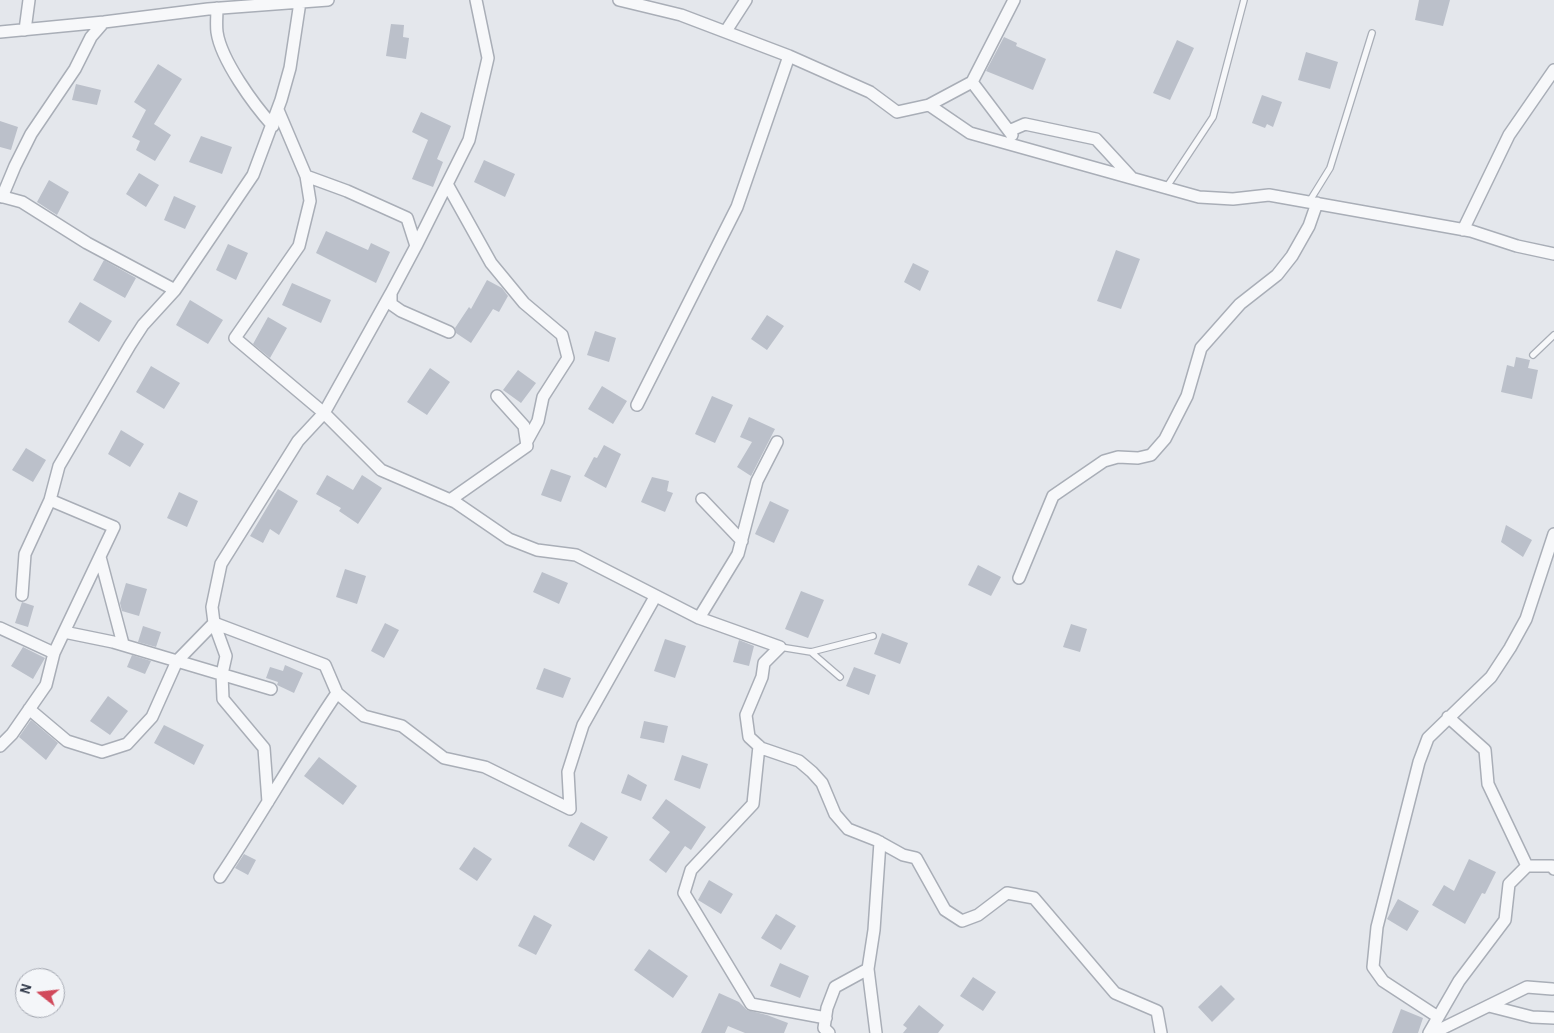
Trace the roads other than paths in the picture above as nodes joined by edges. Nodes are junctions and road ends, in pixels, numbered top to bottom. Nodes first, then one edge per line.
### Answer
1 (28, 0) edge
2 (328, 0) edge
3 (476, 0) edge
4 (619, 0) edge
5 (746, 0) edge
6 (1014, 0) edge
7 (1244, 0) edge
8 (300, 2) junction
9 (211, 6) edge
10 (104, 22) junction
11 (26, 30) junction
12 (726, 31) junction
13 (0, 32) edge
14 (1372, 33) dead end
15 (789, 56) junction
16 (1554, 70) edge
17 (972, 82) junction
18 (929, 105) junction
19 (278, 110) junction
20 (272, 129) junction
21 (1009, 131) junction
22 (293, 143) junction
23 (1021, 148) junction
24 (306, 176) junction
25 (1133, 179) junction
26 (446, 184) junction
27 (1166, 188) junction
28 (1, 196) edge
29 (1313, 202) junction
30 (1463, 230) junction
31 (416, 246) junction
32 (1554, 254) edge
33 (174, 290) junction
34 (390, 293) junction
35 (449, 332) dead end
36 (1554, 335) edge
37 (1533, 355) dead end
38 (497, 396) dead end
39 (637, 405) dead end
40 (324, 413) junction
41 (527, 441) junction
42 (777, 442) dead end
43 (702, 499) dead end
44 (50, 500) junction
45 (450, 500) junction
46 (1554, 534) edge
47 (742, 541) junction
48 (100, 558) junction
49 (1019, 578) dead end
50 (22, 594) dead end
51 (655, 598) junction
52 (699, 618) junction
53 (214, 623) junction
54 (0, 628) edge
55 (64, 632) junction
56 (873, 636) dead end
57 (123, 644) junction
58 (780, 647) junction
59 (811, 652) junction
60 (54, 653) junction
61 (177, 661) junction
62 (222, 674) junction
63 (840, 677) dead end
64 (271, 689) dead end
65 (337, 693) junction
66 (29, 709) junction
67 (1448, 717) junction
68 (0, 746) edge
69 (759, 746) junction
70 (268, 802) junction
71 (880, 842) junction
72 (1527, 866) junction
73 (1554, 870) edge
74 (220, 877) dead end
75 (868, 969) junction
76 (1553, 989) edge
77 (1489, 1006) junction
78 (1438, 1017) junction
79 (826, 1018) junction
80 (1554, 1018) edge
81 (829, 1033) edge
82 (876, 1033) edge
83 (1161, 1033) edge
84 (1429, 1033) edge
85 (1433, 1033) edge

1 - 11 street
2 - 8 street
3 - 26 street
4 - 12 street
5 - 12 street
6 - 17 street
7 - 27 lane
8 - 9 street
8 - 19 street
9 - 10 street
9 - 20 street
10 - 11 street
10 - 28 street
11 - 13 street
12 - 15 street
14 - 29 lane
15 - 18 street
15 - 39 street
16 - 30 street
17 - 18 street
17 - 21 street
18 - 23 street
19 - 20 street
19 - 22 street
20 - 22 street
20 - 33 street
21 - 23 street
21 - 25 street
22 - 24 street
23 - 25 street
24 - 31 street
24 - 40 street
25 - 27 street
26 - 31 street
26 - 41 street
27 - 29 street
28 - 33 street
29 - 30 street
29 - 49 street
30 - 32 street
31 - 34 street
33 - 44 street
34 - 35 street
34 - 40 street
36 - 37 lane
38 - 41 street
40 - 45 street
40 - 53 street
41 - 45 street
42 - 47 street
43 - 47 street
44 - 48 street
44 - 50 street
45 - 51 street
46 - 67 street
47 - 52 street
48 - 55 street
48 - 57 street
51 - 52 street
51 - 65 street
52 - 58 street
53 - 61 street
53 - 62 street
53 - 65 street
54 - 60 street
55 - 57 street
55 - 60 street
56 - 59 lane
57 - 61 street
58 - 59 lane
58 - 69 street
59 - 63 lane
60 - 66 street
61 - 62 street
61 - 66 street
62 - 64 street
62 - 70 street
65 - 70 street
66 - 68 street
67 - 72 street
67 - 78 street
69 - 71 street
69 - 79 street
70 - 74 street
71 - 75 street
71 - 83 street
72 - 73 street
72 - 78 street
75 - 79 street
75 - 82 street
76 - 77 street
77 - 80 street
77 - 85 street
78 - 84 street
79 - 81 street

